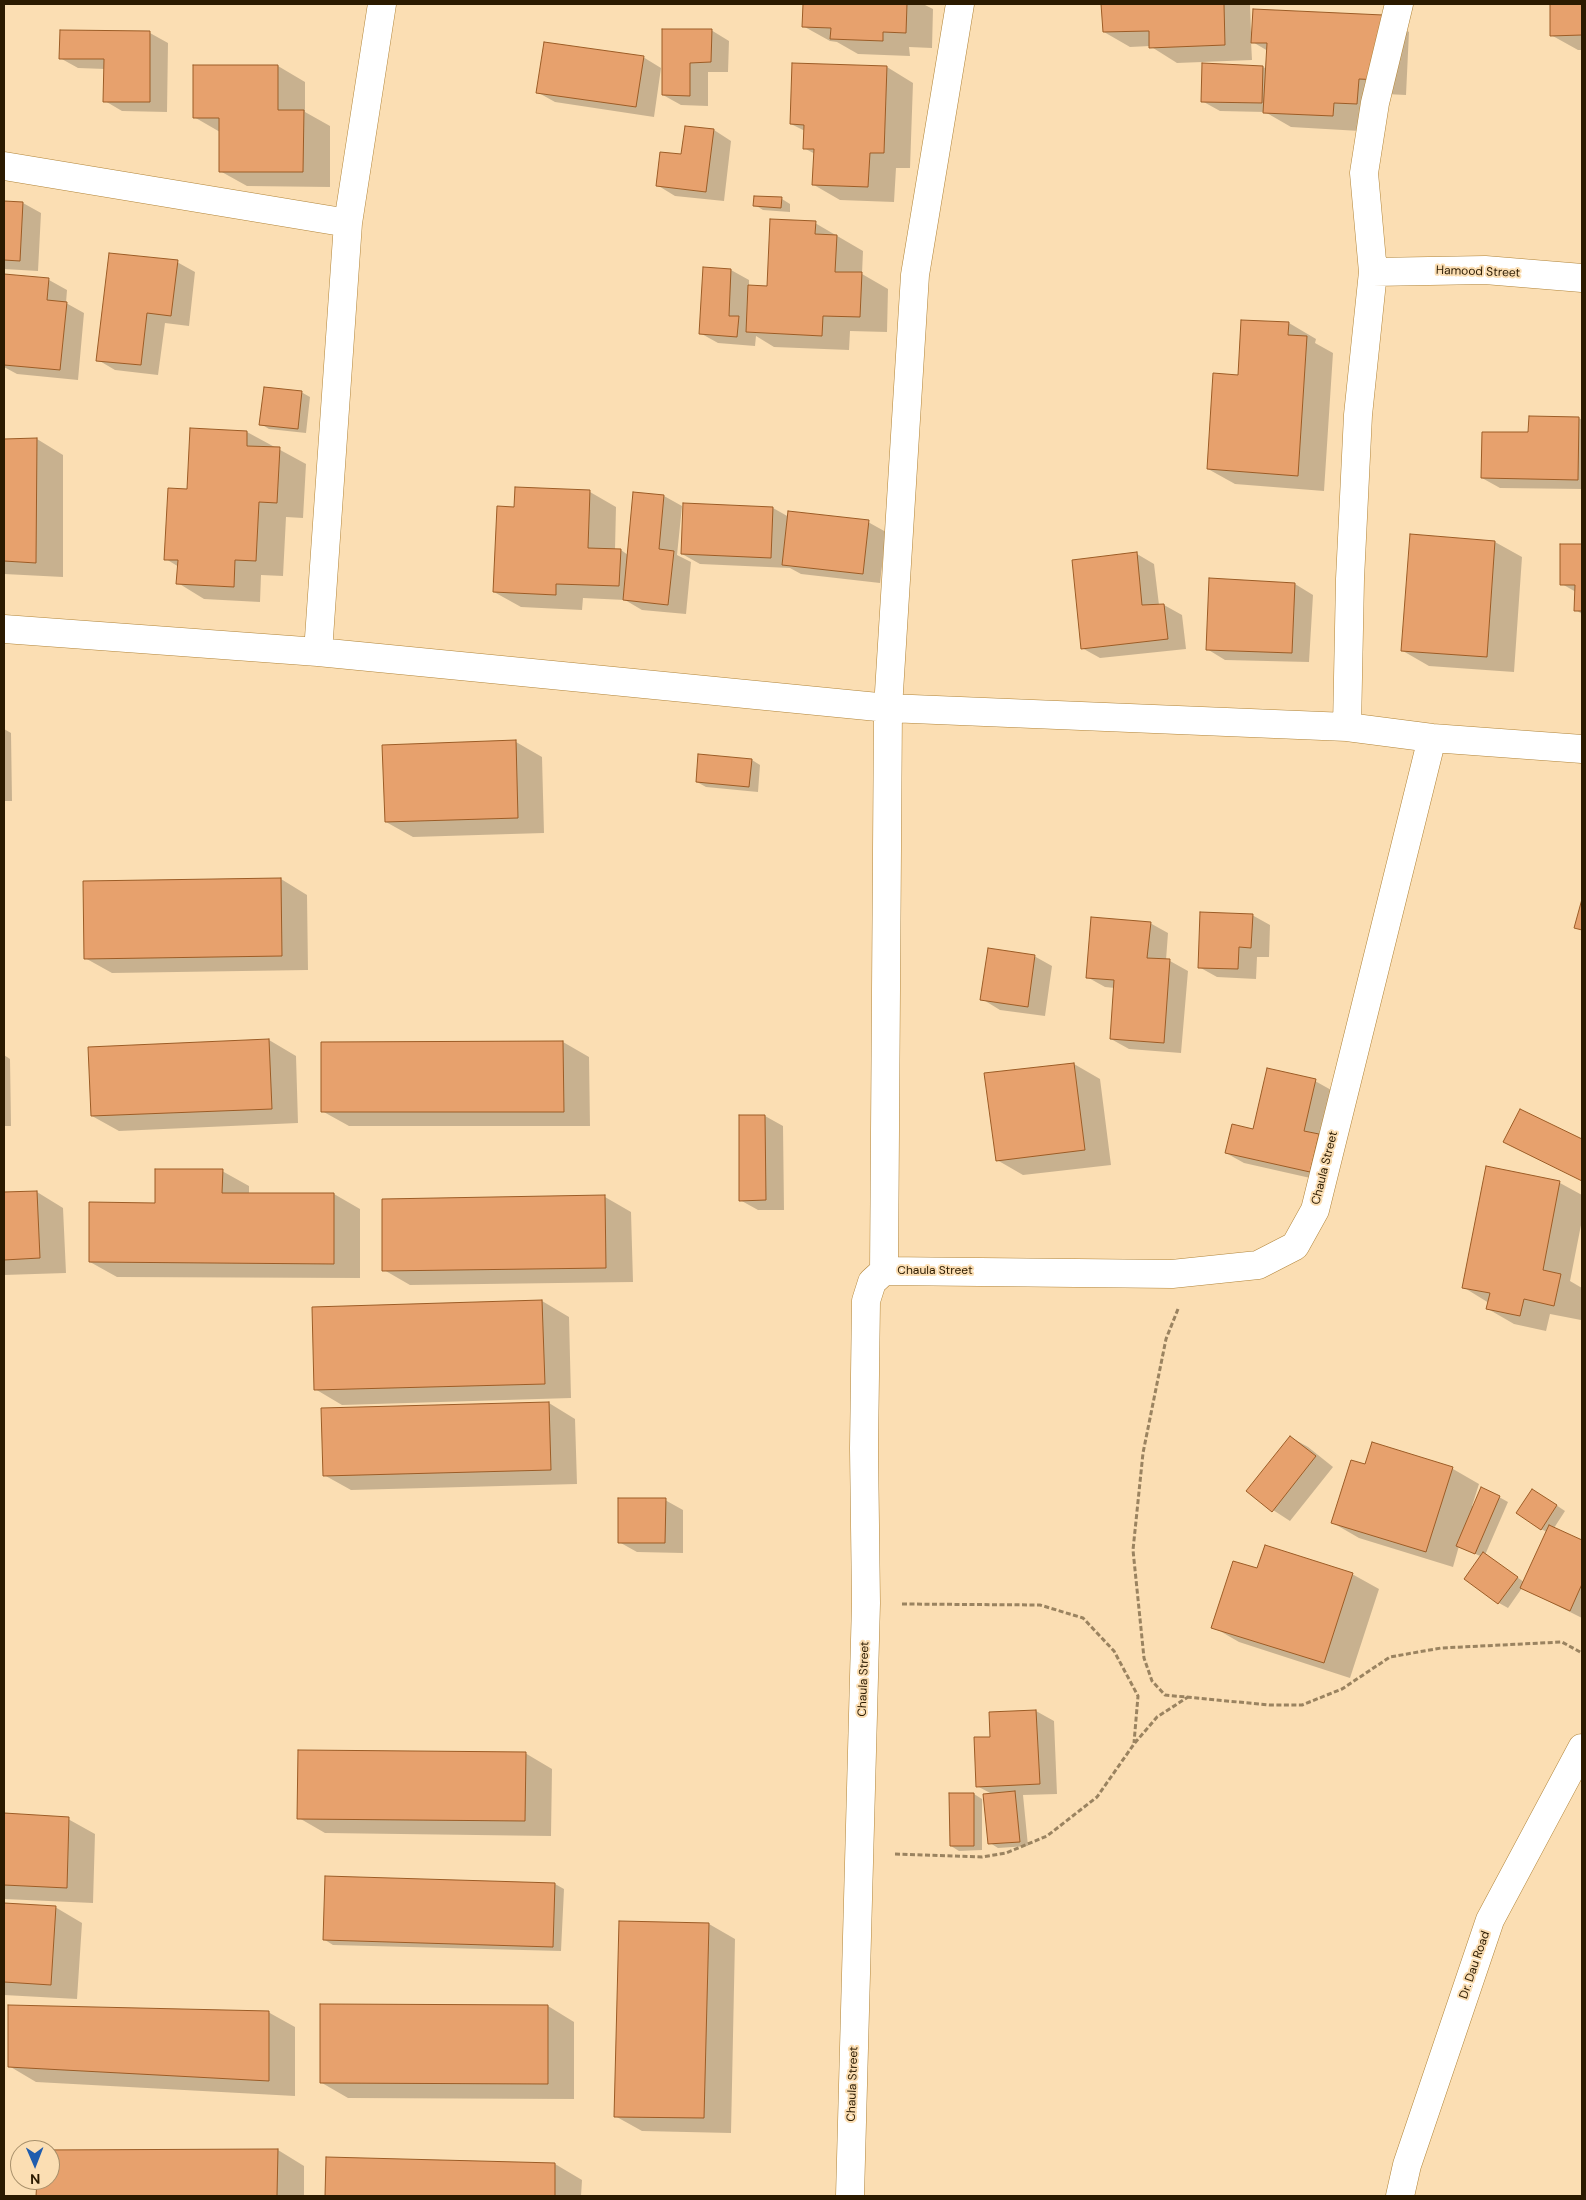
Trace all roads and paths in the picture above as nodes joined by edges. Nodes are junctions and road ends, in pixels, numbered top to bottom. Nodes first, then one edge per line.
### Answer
1 (382, 4) edge
2 (960, 4) edge
3 (1399, 4) edge
4 (4, 166) edge
5 (348, 223) junction
6 (1373, 272) junction
7 (1582, 278) edge
8 (4, 629) edge
9 (318, 652) junction
10 (888, 708) junction
11 (1347, 727) junction
12 (1432, 738) junction
13 (1582, 749) edge
14 (884, 1271) junction
15 (1193, 1272) junction
16 (866, 1603) junction
17 (1582, 1653) edge
18 (1188, 1697) junction
19 (1134, 1744) junction
20 (1582, 1748) edge
21 (860, 1853) junction
22 (850, 2196) edge
23 (1400, 2196) edge

1 - 5 street
2 - 10 street
3 - 6 street
4 - 5 street
5 - 9 street
6 - 7 street, Hamood Street
6 - 11 street
8 - 9 street
9 - 10 street
10 - 11 street
10 - 14 street
11 - 12 street
12 - 13 street
12 - 15 street, Chaula Street
14 - 15 street, Chaula Street
14 - 16 street, Chaula Street
15 - 18 path
16 - 19 path
16 - 21 street, Chaula Street
17 - 18 path
18 - 19 path
19 - 21 path
20 - 23 street, Dr. Dau Road
21 - 22 street, Chaula Street

